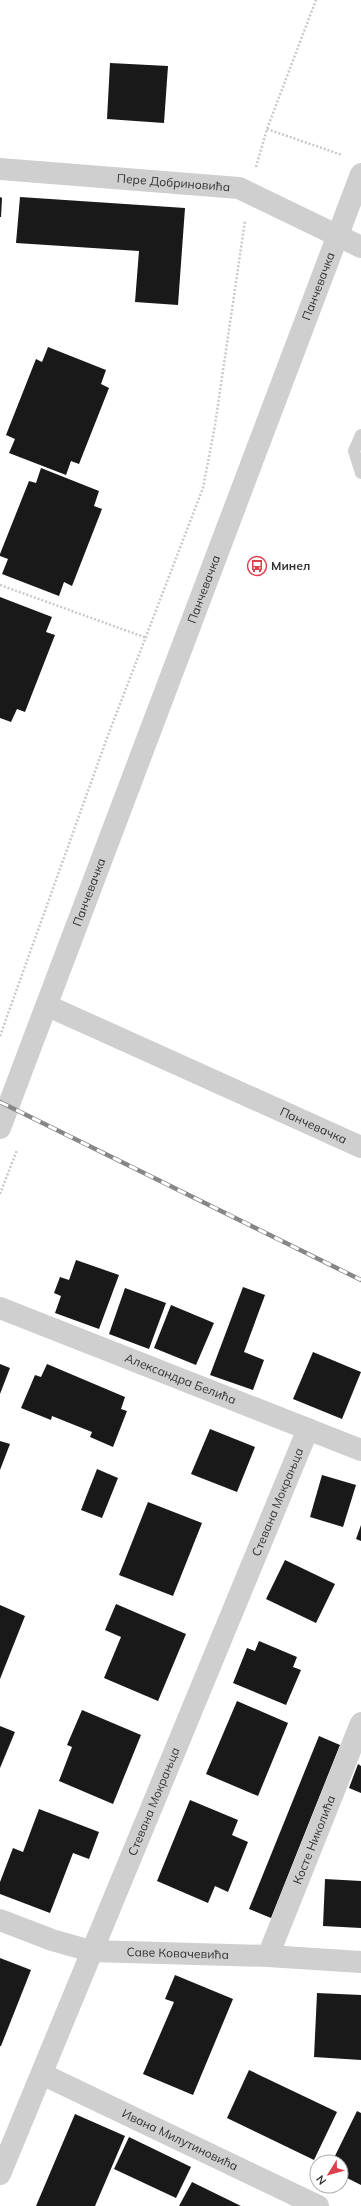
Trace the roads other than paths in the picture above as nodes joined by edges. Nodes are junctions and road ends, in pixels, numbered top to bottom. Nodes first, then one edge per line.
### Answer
1 (0, 169) edge
2 (361, 174) edge
3 (337, 235) junction
4 (361, 247) edge
5 (361, 435) edge
6 (361, 474) edge
7 (48, 1006) junction
8 (0, 1128) edge
9 (361, 1147) edge
10 (0, 1308) edge
11 (308, 1429) junction
12 (361, 1450) edge
13 (361, 1723) edge
14 (0, 1920) edge
15 (91, 1951) junction
16 (268, 1956) junction
17 (361, 1962) edge
18 (42, 2074) junction
19 (0, 2174) edge
20 (318, 2206) edge

1 - 3 street, Пере Добриновића
2 - 3 street, Панчевачка
3 - 4 street, Пере Добриновића
3 - 7 street, Панчевачка
5 - 6 lane
7 - 8 street, Панчевачка
7 - 9 street, Панчевачка
10 - 11 street, Александра Белића
11 - 12 street, Александра Белића
11 - 15 street, Стевана Мокрањца
13 - 16 street, Косте Николића
14 - 15 street, Саве Ковачевића
15 - 16 street, Саве Ковачевића
15 - 18 street, Стевана Мокрањца
16 - 17 street, Саве Ковачевића
18 - 19 street, Стевана Мокрањца
18 - 20 street, Ивана Милутиновића

